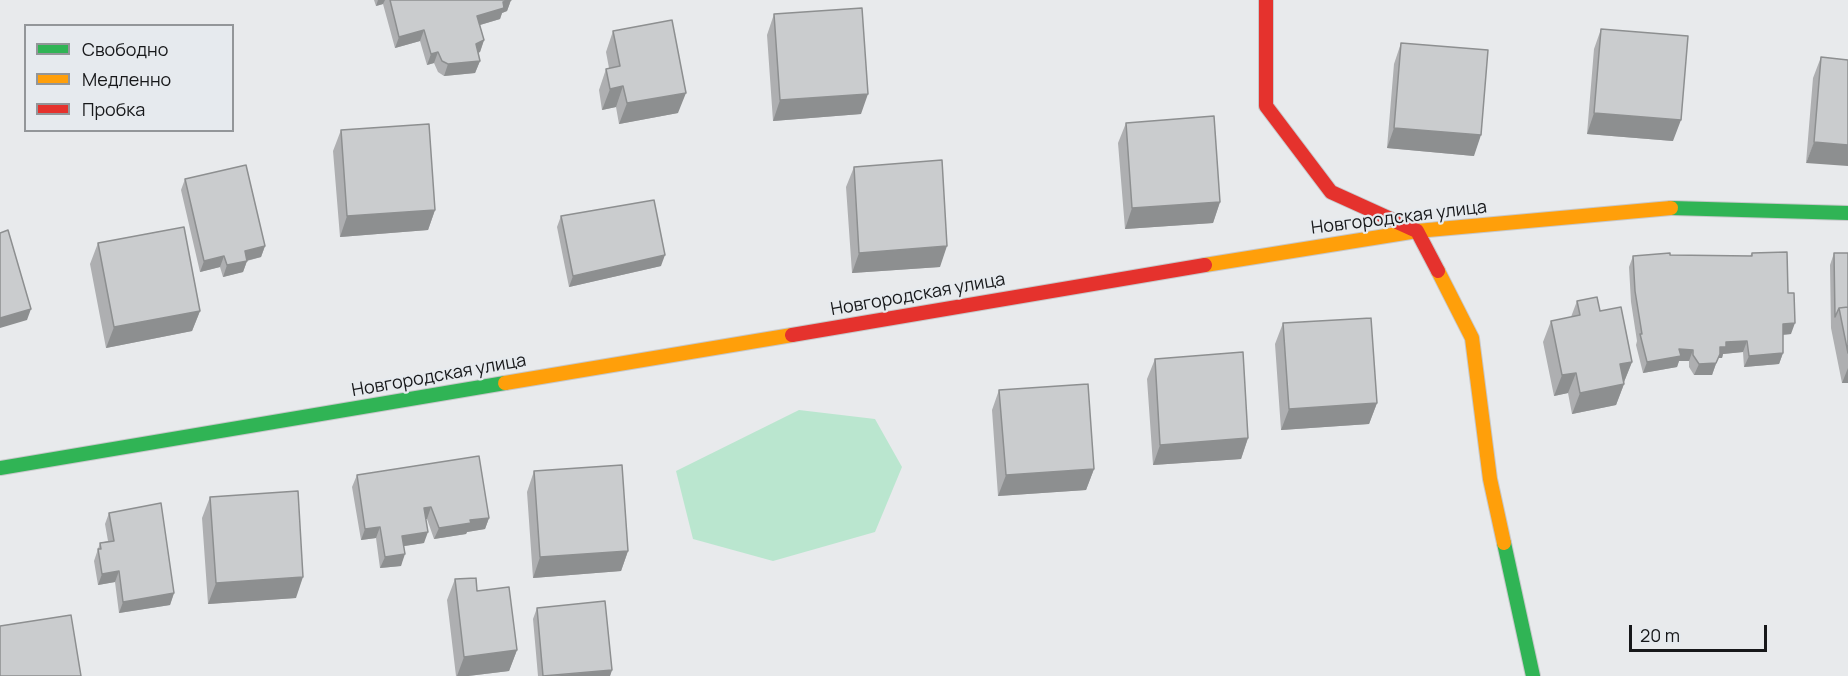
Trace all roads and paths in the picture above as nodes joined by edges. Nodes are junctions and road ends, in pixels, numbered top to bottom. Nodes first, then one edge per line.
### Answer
1 (1266, 0) edge
2 (1848, 213) edge
3 (1417, 231) junction
4 (0, 468) edge
5 (1533, 676) edge

1 - 3 street
2 - 3 street, Новгородская улица
3 - 4 street, Новгородская улица
3 - 5 street

